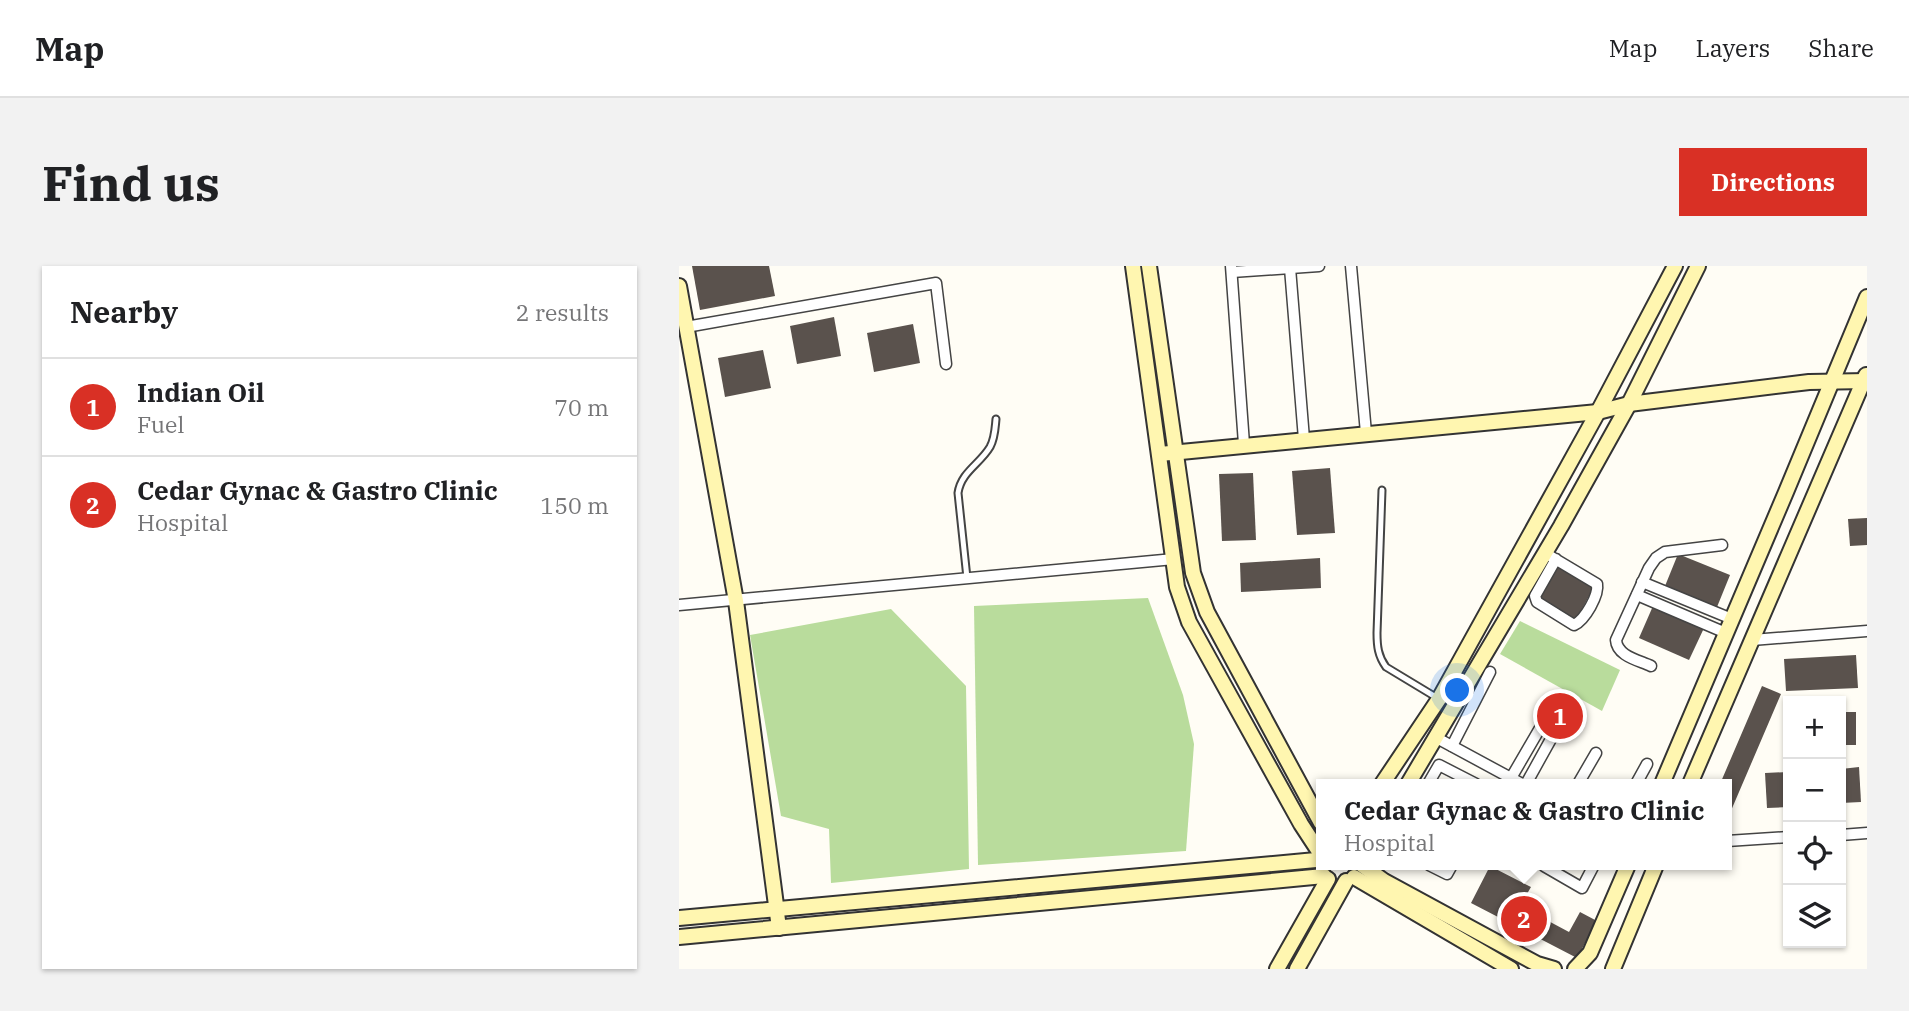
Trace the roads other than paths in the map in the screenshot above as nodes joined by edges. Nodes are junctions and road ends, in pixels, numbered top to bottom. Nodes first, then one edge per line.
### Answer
1 (1133, 266) edge
2 (1149, 266) edge
3 (1319, 266) edge
4 (1351, 266) edge
5 (1675, 266) edge
6 (1698, 266) edge
7 (1290, 268) junction
8 (1232, 269) edge
9 (679, 286) edge
10 (1867, 296) edge
11 (686, 327) junction
12 (946, 364) dead end
13 (1866, 379) edge
14 (1831, 381) junction
15 (1629, 404) junction
16 (1598, 412) junction
17 (996, 419) dead end
18 (1366, 433) junction
19 (1304, 439) junction
20 (1244, 444) junction
21 (1177, 451) junction
22 (1160, 454) junction
23 (1382, 490) dead end
24 (1722, 545) dead end
25 (1551, 556) junction
26 (1174, 559) junction
27 (967, 579) junction
28 (1642, 582) junction
29 (1637, 595) junction
30 (736, 601) junction
31 (679, 606) edge
32 (1729, 626) junction
33 (1867, 631) edge
34 (1752, 640) junction
35 (1651, 666) dead end
36 (1490, 672) dead end
37 (1439, 699) junction
38 (1543, 723) dead end
39 (1556, 730) dead end
40 (1435, 737) junction
41 (1452, 746) junction
42 (1596, 753) dead end
43 (1647, 764) dead end
44 (1511, 778) joint
45 (1385, 779) edge
46 (1411, 779) edge
47 (1431, 779) edge
48 (1466, 779) edge
49 (1527, 779) edge
50 (1581, 779) edge
51 (1639, 779) edge
52 (1664, 779) edge
53 (1692, 779) edge
54 (1316, 813) edge
55 (1867, 833) edge
56 (1846, 835) edge
57 (1783, 838) edge
58 (1732, 841) edge
59 (1316, 847) edge
60 (1316, 852) edge
61 (1320, 870) edge
62 (1551, 870) edge
63 (1591, 870) edge
64 (1626, 870) edge
65 (1653, 870) edge
66 (1357, 871) edge
67 (1326, 877) junction
68 (775, 909) junction
69 (679, 918) edge
70 (779, 928) junction
71 (679, 937) edge
72 (1277, 969) edge
73 (1297, 969) edge
74 (1511, 969) edge
75 (1554, 969) edge
76 (1575, 969) edge
77 (1613, 969) edge

1 - 22 street
2 - 21 street
3 - 7 street
4 - 18 street
5 - 16 street
6 - 15 street
7 - 8 street
7 - 19 street
8 - 20 street
9 - 11 street
10 - 14 street
11 - 12 street
11 - 30 street
13 - 14 street
13 - 34 street
14 - 15 street
14 - 32 street
15 - 16 street
15 - 25 street
16 - 18 street
16 - 37 street
17 - 27 lane
18 - 19 street
19 - 20 street
20 - 21 street
21 - 22 street
21 - 54 street
22 - 26 street
23 - 37 lane
24 - 28 street
25 - 25 street
25 - 40 street
26 - 27 street
26 - 59 street
27 - 30 street
28 - 29 street
28 - 32 street
29 - 32 street
29 - 35 street
30 - 31 street
30 - 68 street
32 - 52 street
33 - 34 street
34 - 53 street
36 - 41 street
37 - 45 street
38 - 44 street
39 - 49 street
40 - 41 street
40 - 46 street
41 - 44 street
42 - 50 street
43 - 51 street
47 - 48 street
55 - 56 street
57 - 58 street
60 - 68 street
61 - 67 street
62 - 63 street
64 - 76 street
65 - 77 street
66 - 67 street
66 - 73 street
66 - 74 street
66 - 75 street
67 - 70 street
67 - 72 street
68 - 69 street
68 - 70 street
70 - 71 street

